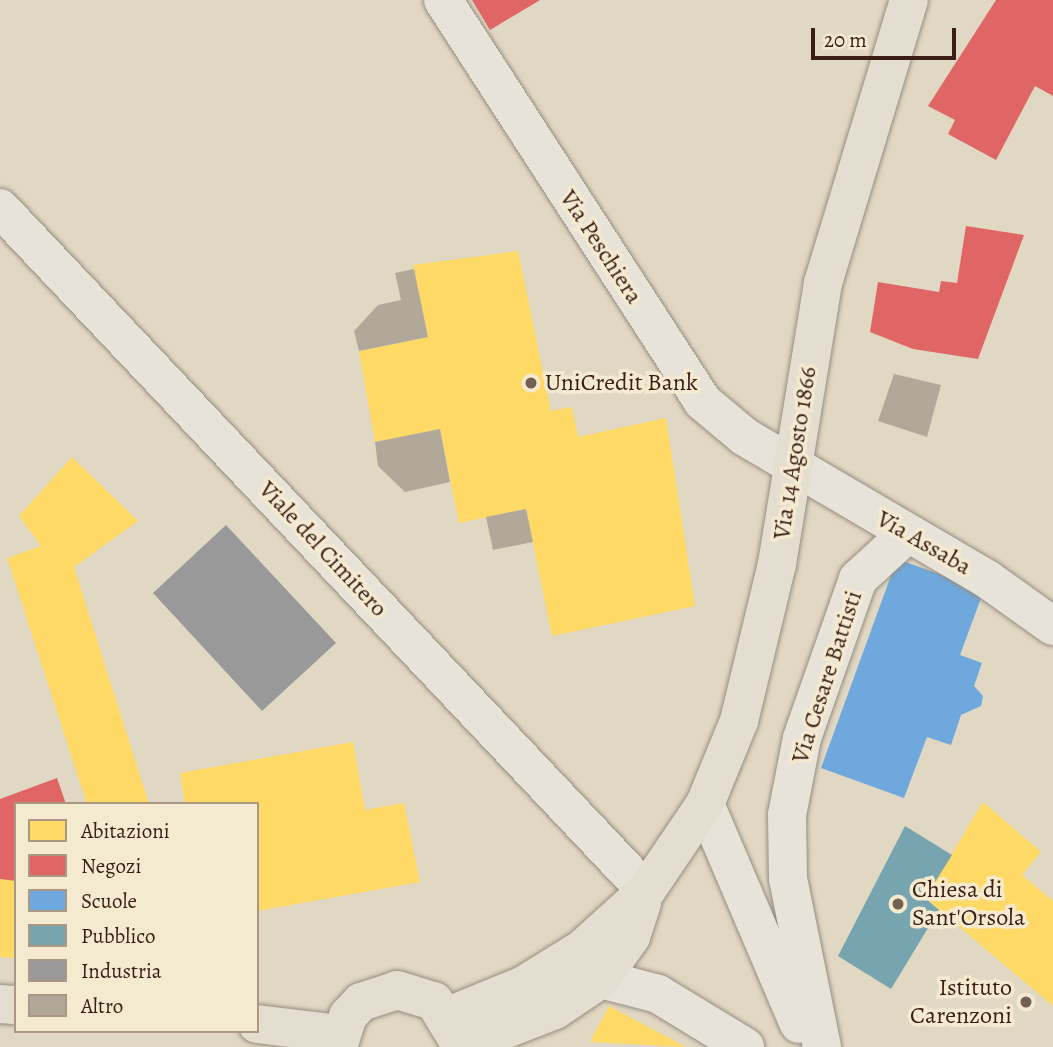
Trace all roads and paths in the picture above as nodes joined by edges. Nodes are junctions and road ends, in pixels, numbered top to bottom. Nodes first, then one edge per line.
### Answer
1 (443, 0) edge
2 (909, 0) edge
3 (0, 208) edge
4 (792, 464) junction
5 (907, 534) junction
6 (1053, 626) edge
7 (705, 804) junction
8 (646, 891) junction
9 (601, 979) junction
10 (259, 1024) edge
11 (455, 1037) edge
12 (339, 1040) edge
13 (744, 1047) edge
14 (809, 1047) edge
15 (822, 1047) edge

1 - 4 street, Via Peschiera
2 - 4 main road, Via 14 Agosto 1866
3 - 8 street, Viale del Cimitero
4 - 5 street, Via Assaba
4 - 7 main road, Via 14 Agosto 1866
5 - 6 street, Via Assaba
5 - 15 street, Via Cesare Battisti
7 - 8 main road, Via 14 Agosto 1866
7 - 14 street
8 - 9 main road, Via 14 Agosto 1866
8 - 11 main road, Via 14 Agosto 1866
9 - 11 main road, Via 14 Agosto 1866
9 - 13 street
10 - 12 main road
11 - 12 main road

